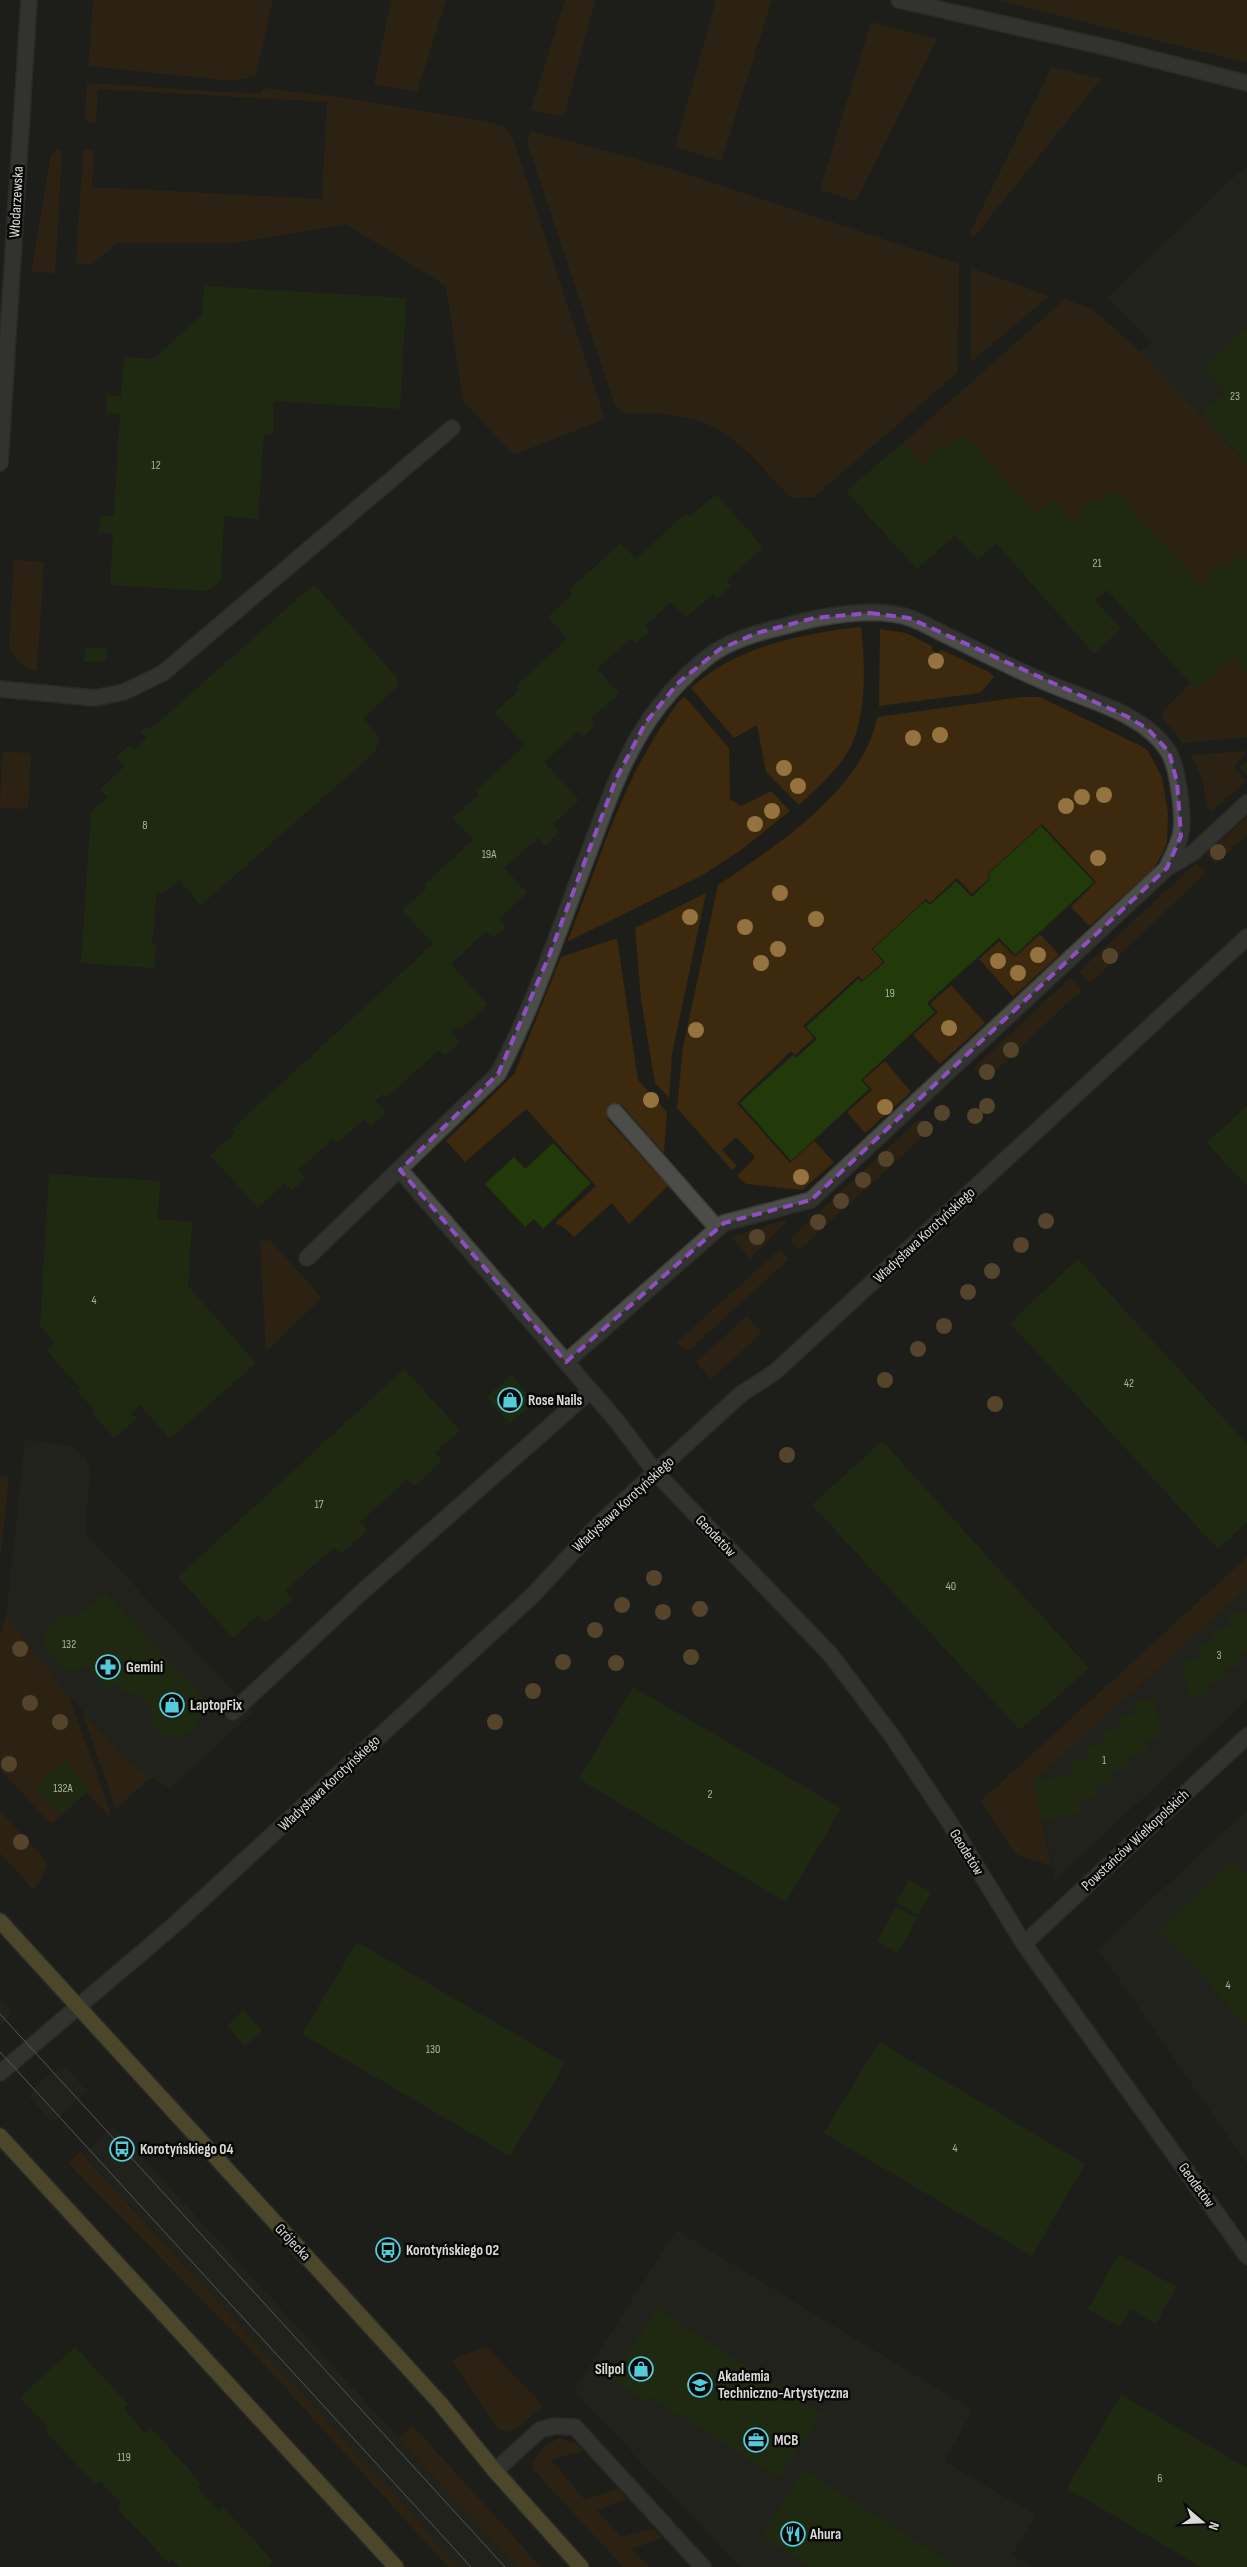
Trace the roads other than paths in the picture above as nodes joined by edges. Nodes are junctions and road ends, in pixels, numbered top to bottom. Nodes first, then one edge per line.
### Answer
1 (29, 0) edge
2 (899, 0) edge
3 (1247, 83) edge
4 (452, 428) dead end
5 (0, 463) edge
6 (0, 689) edge
7 (1247, 804) edge
8 (1167, 868) junction
9 (1247, 937) edge
10 (615, 1112) dead end
11 (400, 1170) junction
12 (720, 1225) junction
13 (307, 1258) dead end
14 (566, 1362) junction
15 (590, 1391) junction
16 (656, 1473) junction
17 (233, 1712) dead end
18 (1247, 1736) edge
19 (0, 1921) edge
20 (1024, 1944) junction
21 (80, 2008) junction
22 (0, 2074) edge
23 (0, 2136) edge
24 (1247, 2256) edge
25 (495, 2471) junction
26 (396, 2567) edge
27 (581, 2567) edge
28 (703, 2567) edge

1 - 5 street, Włodarzewska
2 - 3 street
4 - 6 street
7 - 8 street
8 - 11 street
8 - 12 street
9 - 16 street, Władysława Korotyńskiego
10 - 12 street
11 - 13 street
11 - 14 street, Geodetów
12 - 14 street
14 - 15 street, Geodetów
15 - 16 street, Geodetów
15 - 17 street
16 - 20 street, Geodetów
16 - 21 street, Władysława Korotyńskiego
18 - 20 street, Powstańców Wielkopolskich
19 - 21 main road, Grójecka
20 - 24 street, Geodetów
21 - 22 street, Władysława Korotyńskiego
21 - 25 main road, Grójecka
23 - 26 main road
25 - 27 main road, Grójecka
25 - 28 street

